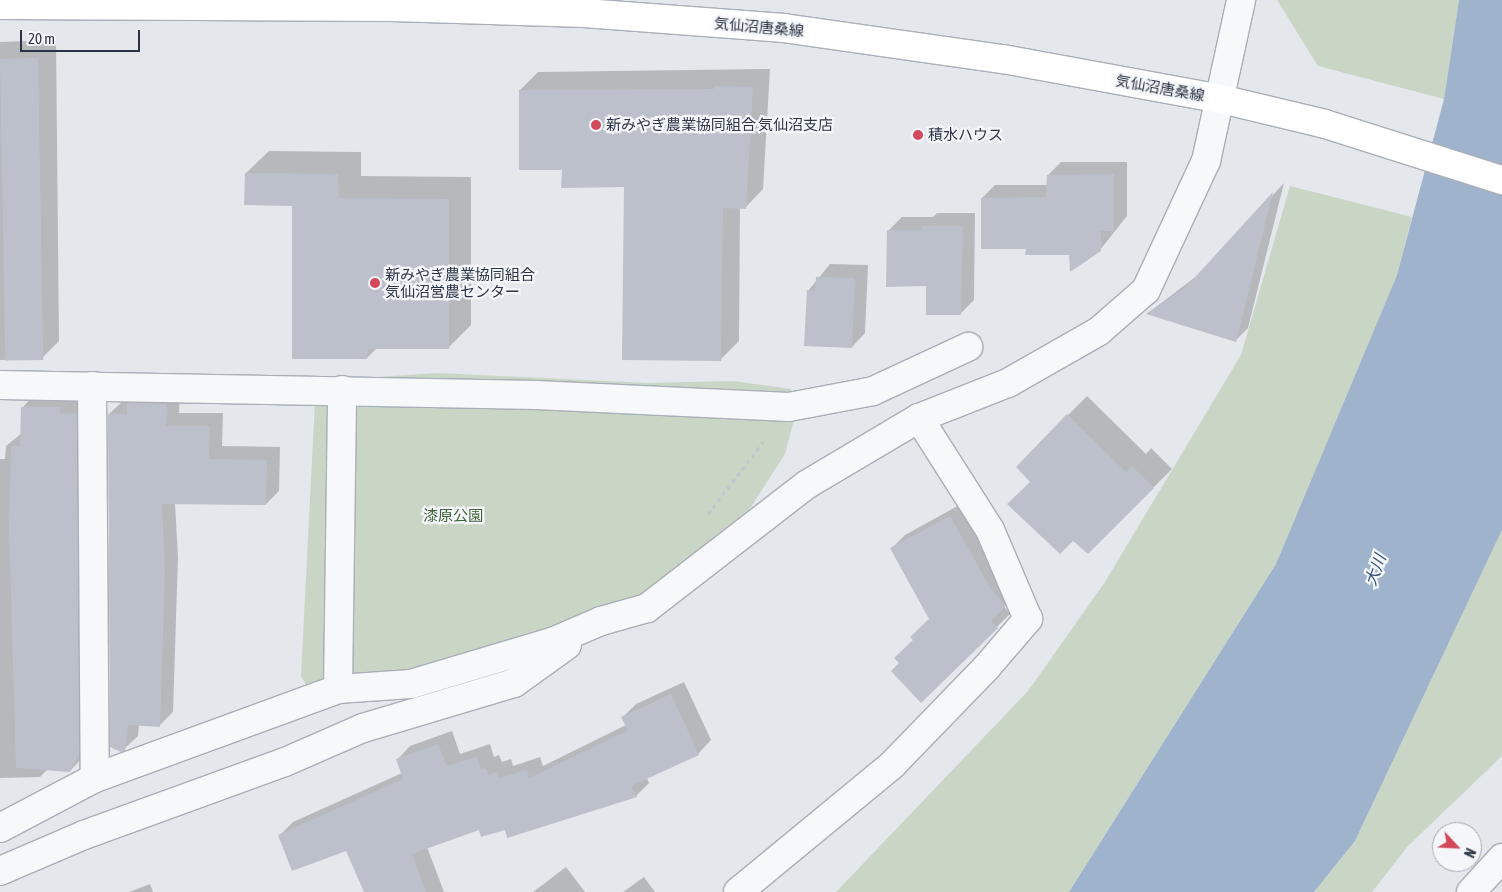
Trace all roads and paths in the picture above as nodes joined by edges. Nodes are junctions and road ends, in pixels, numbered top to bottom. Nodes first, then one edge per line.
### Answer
1 (1242, 0) edge
2 (0, 5) edge
3 (584, 7) edge
4 (1221, 99) junction
5 (1502, 180) edge
6 (968, 346) dead end
7 (0, 385) edge
8 (92, 386) junction
9 (342, 390) junction
10 (789, 407) junction
11 (919, 418) junction
12 (705, 518) dead end
13 (600, 621) junction
14 (338, 689) junction
15 (95, 778) junction
16 (0, 828) edge
17 (1502, 858) edge
18 (0, 871) edge
19 (738, 892) edge
20 (1471, 892) edge

1 - 4 street
2 - 3 main road, 気仙沼唐桑線
3 - 4 main road, 気仙沼唐桑線
4 - 5 main road, 気仙沼唐桑線
4 - 11 street
6 - 10 street
7 - 8 street
8 - 9 street
8 - 15 street
9 - 10 street
9 - 14 street
10 - 12 path
11 - 13 street
11 - 19 street
13 - 14 street
13 - 18 street
14 - 15 street
15 - 16 street
17 - 20 street

